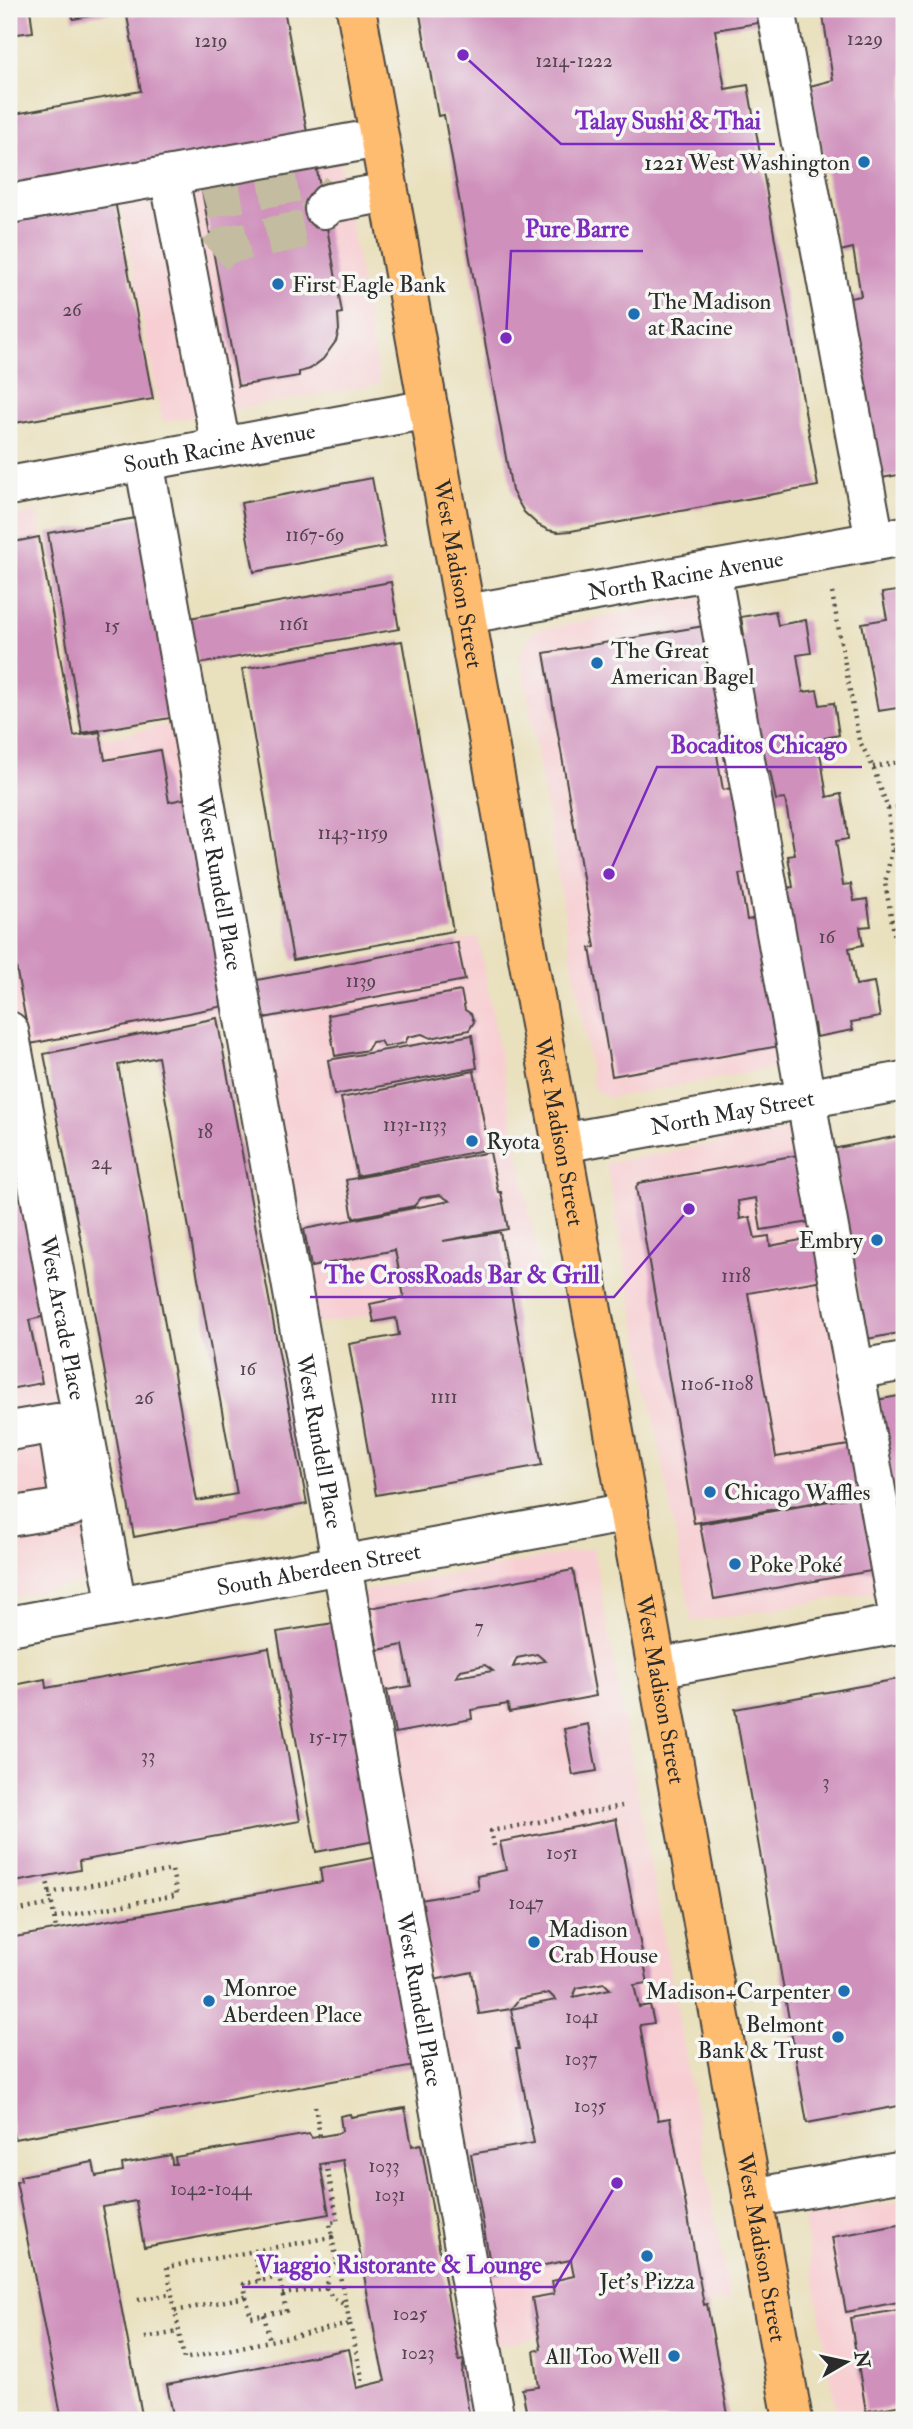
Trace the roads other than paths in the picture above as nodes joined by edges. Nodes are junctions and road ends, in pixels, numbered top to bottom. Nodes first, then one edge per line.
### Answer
1 (356, 9) edge
2 (776, 9) edge
3 (379, 138) junction
4 (169, 176) junction
5 (388, 192) junction
6 (9, 204) edge
7 (324, 204) tunnel mouth
8 (429, 409) junction
9 (222, 447) junction
10 (144, 461) junction
11 (9, 486) edge
12 (890, 538) edge
13 (710, 570) junction
14 (467, 614) junction
15 (9, 1031) edge
16 (904, 1081) edge
17 (805, 1098) junction
18 (562, 1143) junction
19 (904, 1361) edge
20 (854, 1370) junction
21 (9, 1431) edge
22 (629, 1512) junction
23 (9, 1517) edge
24 (342, 1564) junction
25 (117, 1606) junction
26 (902, 1624) edge
27 (9, 1626) edge
28 (656, 1668) junction
29 (904, 2171) edge
30 (752, 2198) junction
31 (495, 2420) edge
32 (793, 2420) edge

1 - 3 main road, West Madison Street
2 - 12 street
3 - 4 street
3 - 5 main road, West Madison Street
4 - 6 street
4 - 9 street
5 - 7 street
5 - 8 main road, West Madison Street
8 - 9 street, South Racine Avenue
8 - 14 main road, West Madison Street
9 - 10 street, South Racine Avenue
10 - 11 street, South Racine Avenue
10 - 24 street, West Rundell Place
12 - 13 street, North Racine Avenue
13 - 14 street, North Racine Avenue
13 - 17 street
14 - 18 main road, West Madison Street
15 - 25 street, West Arcade Place
16 - 17 street, North May Street
17 - 18 street, North May Street
17 - 20 street
18 - 22 main road, West Madison Street
19 - 20 street
20 - 26 street
21 - 23 street
22 - 24 street, South Aberdeen Street
22 - 28 main road, West Madison Street
24 - 25 street, South Aberdeen Street
24 - 31 street, West Rundell Place
25 - 27 street, South Aberdeen Street
26 - 28 street
28 - 30 main road, West Madison Street
29 - 30 street
30 - 32 main road, West Madison Street

